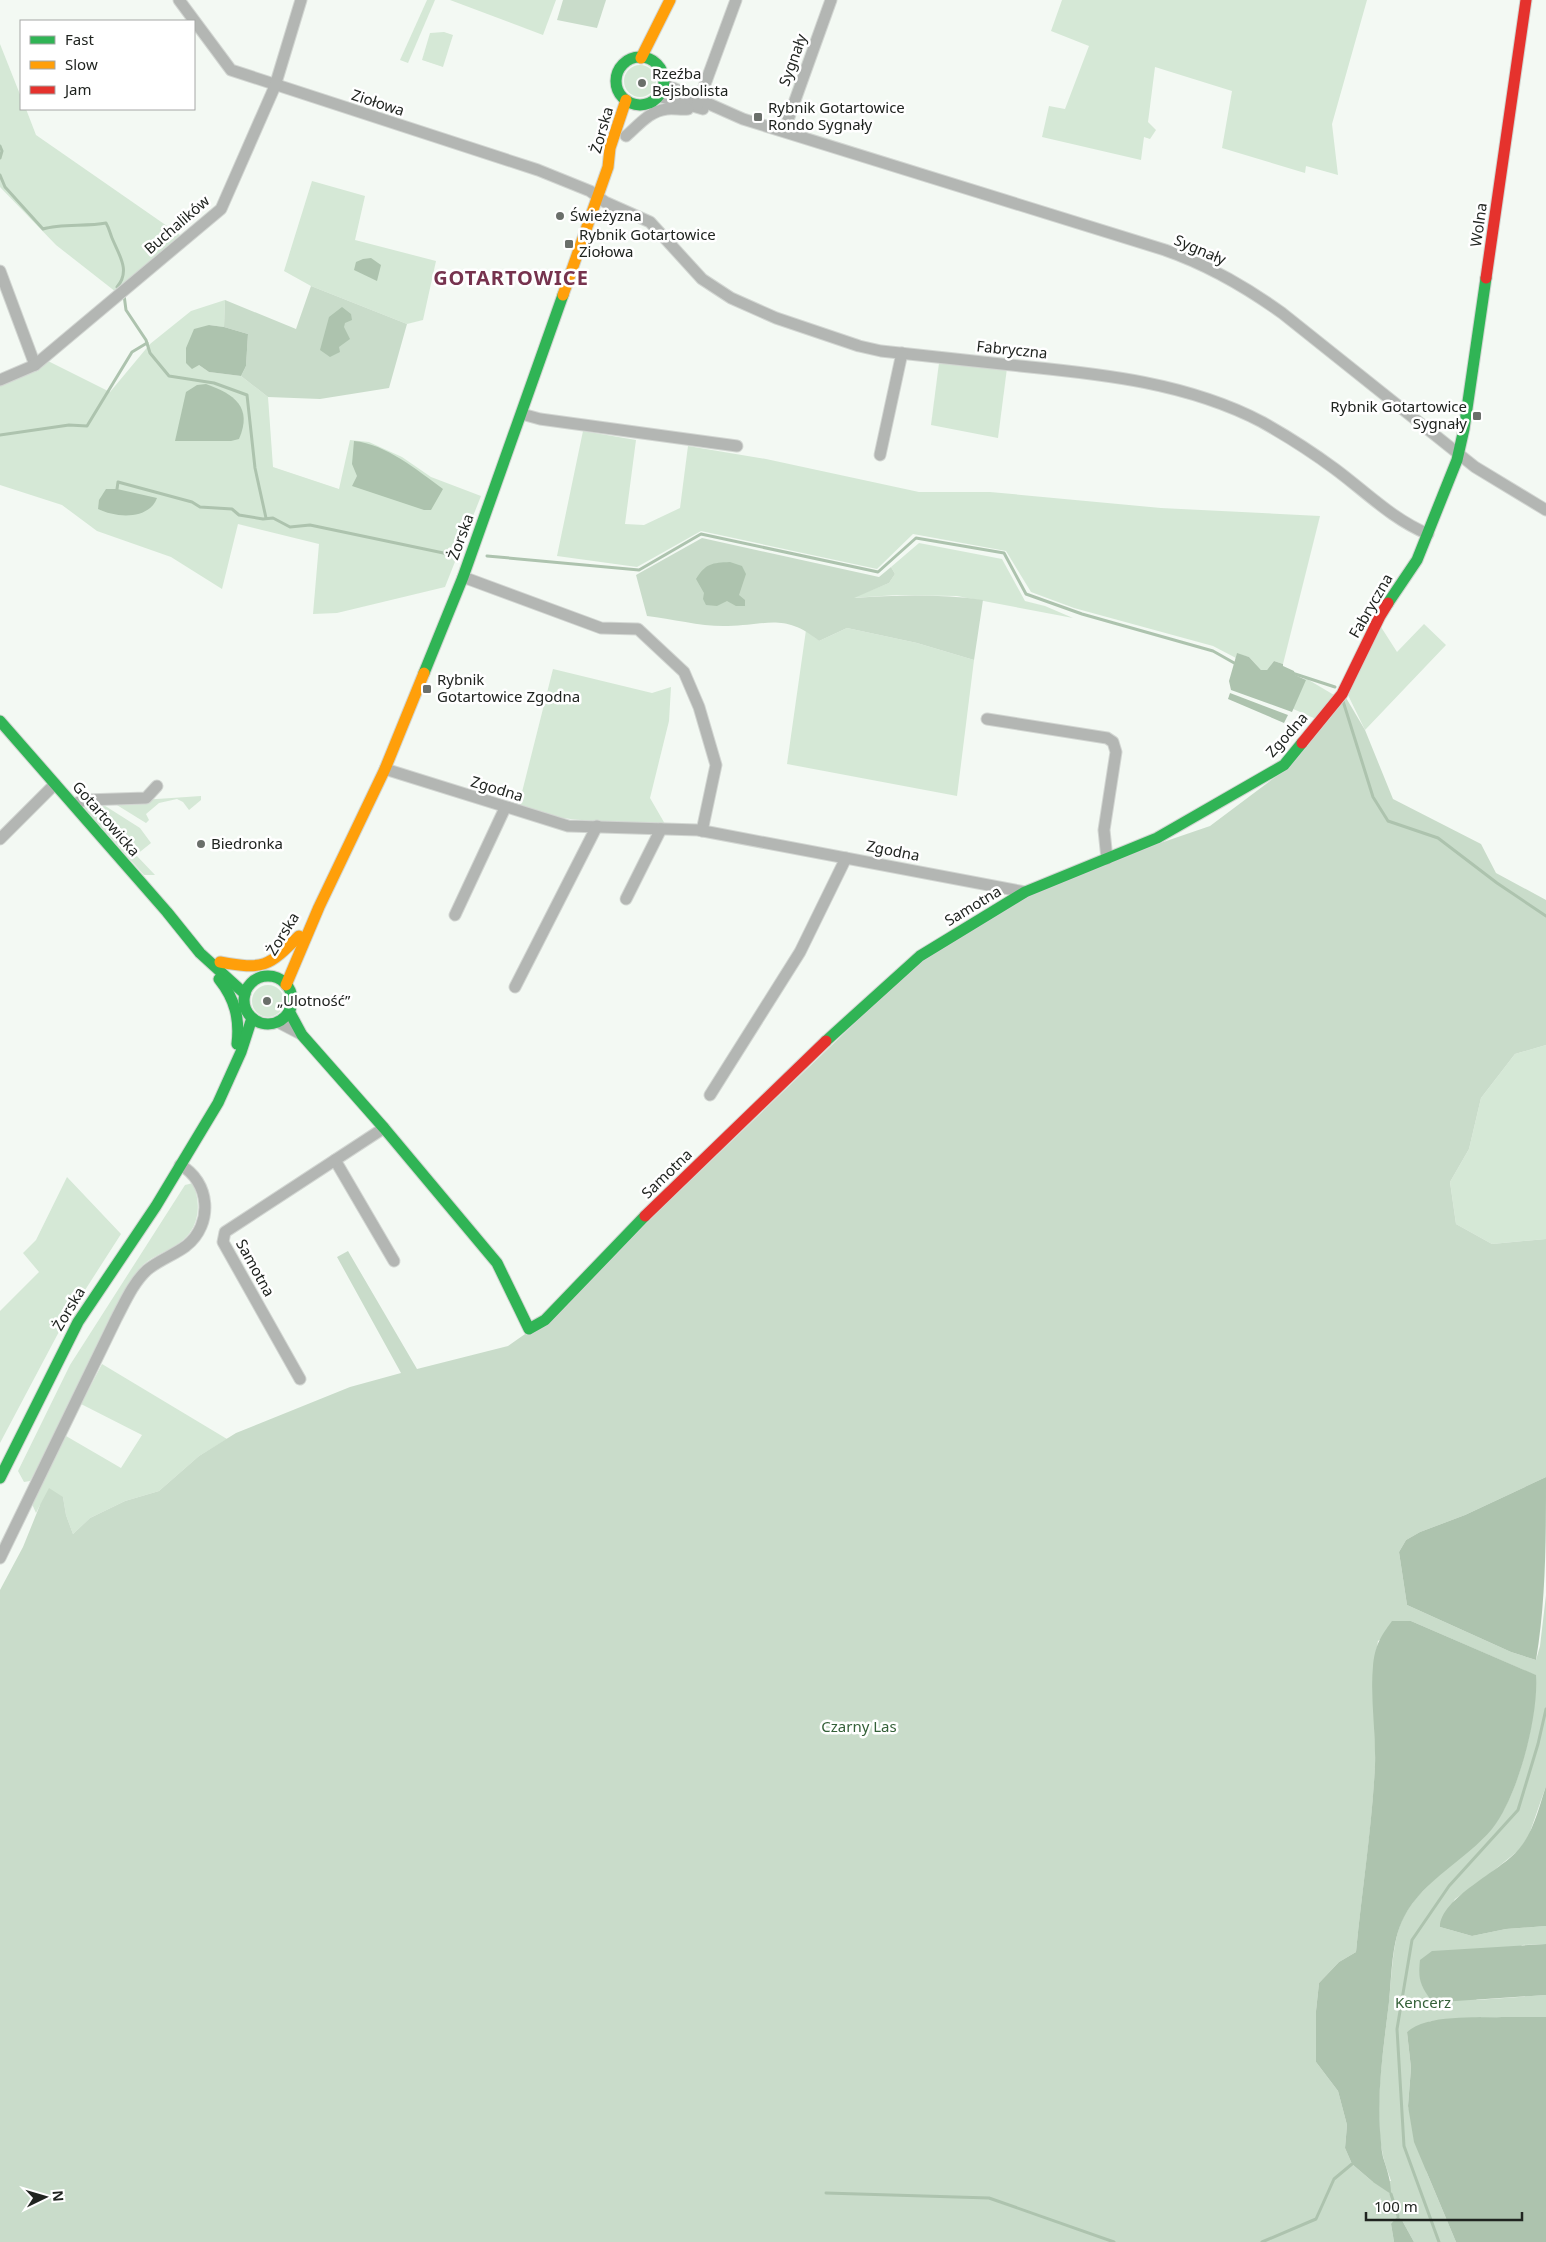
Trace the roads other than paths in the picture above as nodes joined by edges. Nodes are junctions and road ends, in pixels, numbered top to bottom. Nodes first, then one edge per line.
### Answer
1 (179, 0) edge
2 (301, 0) edge
3 (670, 0) edge
4 (736, 0) edge
5 (831, 0) edge
6 (1526, 0) edge
7 (665, 12) junction
8 (194, 20) edge
9 (195, 22) edge
10 (641, 58) junction
11 (655, 63) junction
12 (664, 84) junction
13 (275, 86) junction
14 (658, 96) junction
15 (626, 100) junction
16 (698, 104) junction
17 (639, 105) junction
18 (784, 131) junction
19 (626, 136) junction
20 (608, 167) junction
21 (598, 196) junction
22 (0, 271) edge
23 (902, 353) junction
24 (35, 365) junction
25 (0, 380) edge
26 (522, 414) junction
27 (737, 446) dead end
28 (1458, 454) junction
29 (880, 455) dead end
30 (1546, 510) edge
31 (1428, 534) junction
32 (463, 577) junction
33 (1342, 694) joint
34 (988, 719) dead end
35 (0, 721) edge
36 (385, 769) junction
37 (55, 784) junction
38 (157, 786) dead end
39 (74, 804) junction
40 (505, 808) junction
41 (597, 826) junction
42 (660, 828) junction
43 (702, 830) junction
44 (0, 839) edge
45 (846, 858) junction
46 (1107, 859) junction
47 (1026, 892) junction
48 (626, 899) dead end
49 (319, 907) junction
50 (455, 915) dead end
51 (298, 936) junction
52 (214, 962) junction
53 (272, 977) junction
54 (254, 982) junction
55 (286, 985) junction
56 (515, 987) dead end
57 (246, 994) junction
58 (289, 1011) junction
59 (252, 1018) junction
60 (272, 1023) junction
61 (302, 1035) junction
62 (232, 1074) junction
63 (710, 1095) dead end
64 (207, 1121) junction
65 (384, 1128) junction
66 (335, 1160) junction
67 (180, 1164) junction
68 (394, 1261) dead end
69 (300, 1380) dead end
70 (0, 1478) edge
71 (0, 1558) edge

1 - 8 street, Ziołowa
2 - 13 street, Buchalików
3 - 7 street
4 - 16 street
5 - 18 street, Sygnały
6 - 28 street, Wolna
7 - 10 street
7 - 11 street
9 - 13 street, Ziołowa
10 - 11 street
10 - 15 street
11 - 12 street
12 - 14 street
12 - 16 street, Sygnały
13 - 21 street, Ziołowa
13 - 24 street, Buchalików
14 - 16 street, Sygnały
14 - 17 street
15 - 17 street
15 - 20 street, Żorska
16 - 18 street, Sygnały
16 - 19 street, Żorska
17 - 19 street, Żorska
18 - 28 street, Sygnały
19 - 20 street, Żorska
20 - 21 street, Żorska
21 - 23 street, Fabryczna
21 - 26 street, Żorska
22 - 24 street
23 - 29 street
23 - 31 street, Fabryczna
24 - 25 street, Buchalików
26 - 27 street
26 - 32 street, Żorska
28 - 30 street, Sygnały
28 - 31 street, Fabryczna
31 - 33 street, Fabryczna
32 - 36 street, Żorska
32 - 43 street
33 - 46 street, Zgodna
34 - 46 street
35 - 37 street, Gotartowicka
36 - 40 street, Zgodna
36 - 49 street, Żorska
37 - 39 street, Gotartowicka
37 - 44 street
38 - 39 street
39 - 52 street, Gotartowicka
40 - 41 street, Zgodna
40 - 50 street
41 - 42 street, Zgodna
41 - 56 street
42 - 43 street, Zgodna
42 - 48 street
43 - 45 street, Zgodna
45 - 47 street, Zgodna
45 - 63 street
46 - 47 street, Zgodna
47 - 65 street, Samotna
49 - 51 street, Żorska
49 - 55 street, Żorska
51 - 52 street
51 - 53 street, Żorska
52 - 54 street, Gotartowicka
52 - 57 street, Gotartowicka
52 - 62 street
53 - 54 street
53 - 55 street
54 - 57 street
55 - 58 street
57 - 59 street
58 - 60 street
58 - 61 street, Samotna
59 - 60 street
59 - 62 street, Żorska
60 - 61 street, Samotna
60 - 64 street, Żorska
61 - 65 street, Samotna
62 - 64 street, Żorska
64 - 67 street, Żorska
65 - 66 street, Samotna
66 - 68 street
66 - 69 street, Samotna
67 - 70 street, Żorska
67 - 71 street

